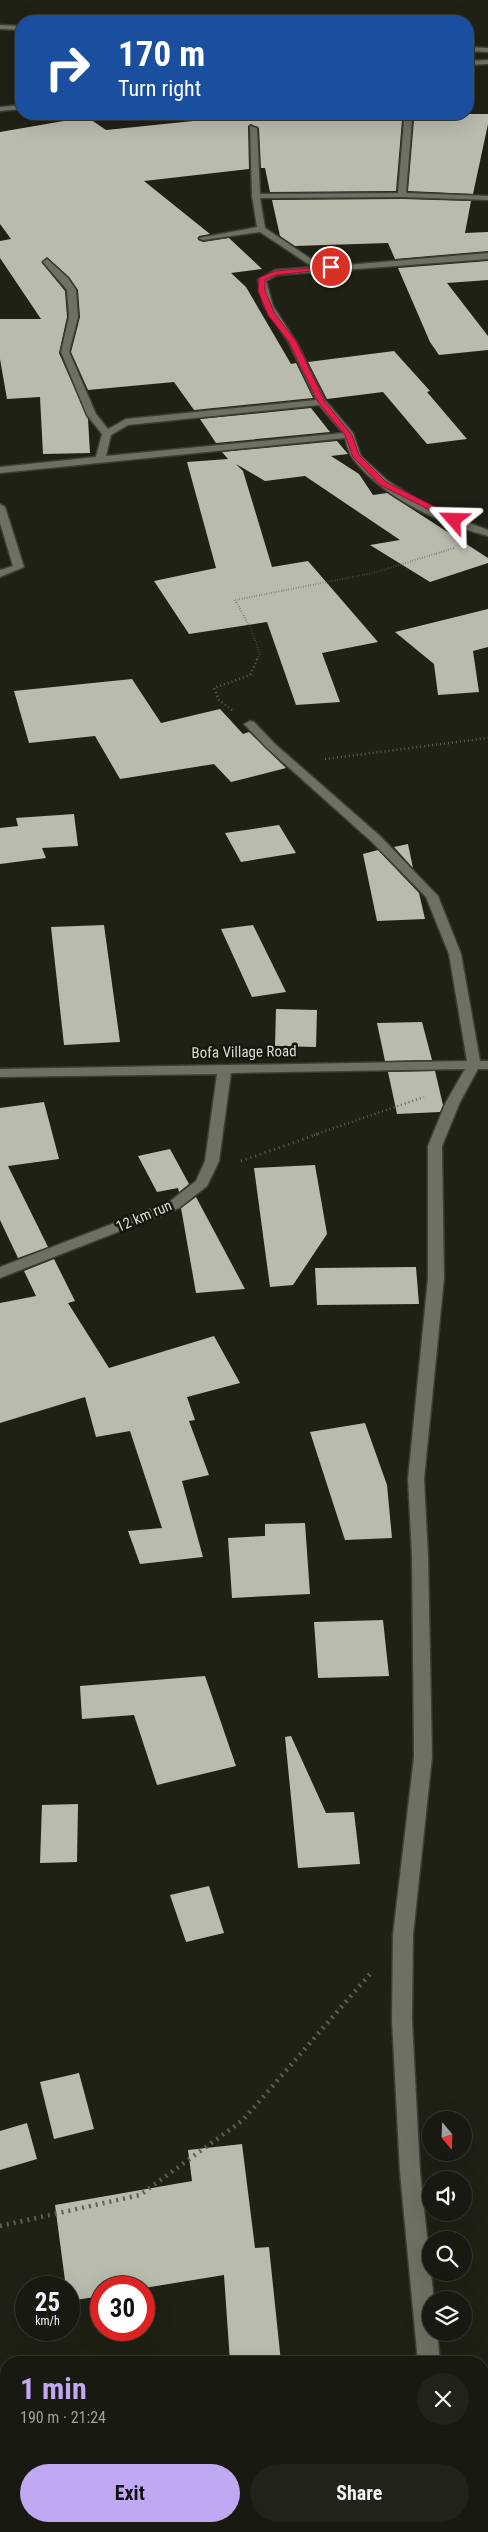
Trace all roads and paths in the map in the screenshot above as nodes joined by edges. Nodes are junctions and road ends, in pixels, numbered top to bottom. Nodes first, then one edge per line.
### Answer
1 (0, 27) edge
2 (15, 28) edge
3 (474, 49) edge
4 (488, 50) edge
5 (488, 62) edge
6 (474, 63) edge
7 (15, 108) edge
8 (0, 109) edge
9 (408, 120) dead end
10 (253, 128) dead end
11 (402, 195) junction
12 (256, 196) junction
13 (488, 198) edge
14 (261, 229) junction
15 (203, 238) dead end
16 (488, 256) edge
17 (47, 262) dead end
18 (321, 268) junction
19 (322, 402) junction
20 (107, 434) junction
21 (349, 435) junction
22 (100, 460) junction
23 (0, 470) edge
24 (0, 507) edge
25 (488, 532) edge
26 (461, 546) dead end
27 (0, 574) edge
28 (250, 724) joint
29 (488, 738) edge
30 (292, 764) junction
31 (481, 1065) edge
32 (225, 1069) junction
33 (0, 1073) edge
34 (462, 1085) junction
35 (206, 1173) junction
36 (0, 1273) edge
37 (403, 1935) junction
38 (0, 2226) edge
39 (427, 2356) edge

1 - 2 street
3 - 4 street
5 - 6 street
7 - 8 street
9 - 11 street
10 - 12 street
11 - 12 street
11 - 13 street
12 - 14 street
14 - 15 street
14 - 18 street
16 - 18 street
17 - 20 street
18 - 19 street
19 - 20 street
19 - 21 street
20 - 22 street
21 - 22 street
21 - 25 street
22 - 23 street
24 - 27 street
26 - 28 path
28 - 30 street
29 - 30 path
30 - 31 street
31 - 32 street, Bofa Village Road
31 - 34 street
32 - 33 street, Bofa Village Road
32 - 35 street, 12 km run
34 - 35 path
34 - 37 street
35 - 36 street, 12 km run
37 - 38 path
37 - 39 street

